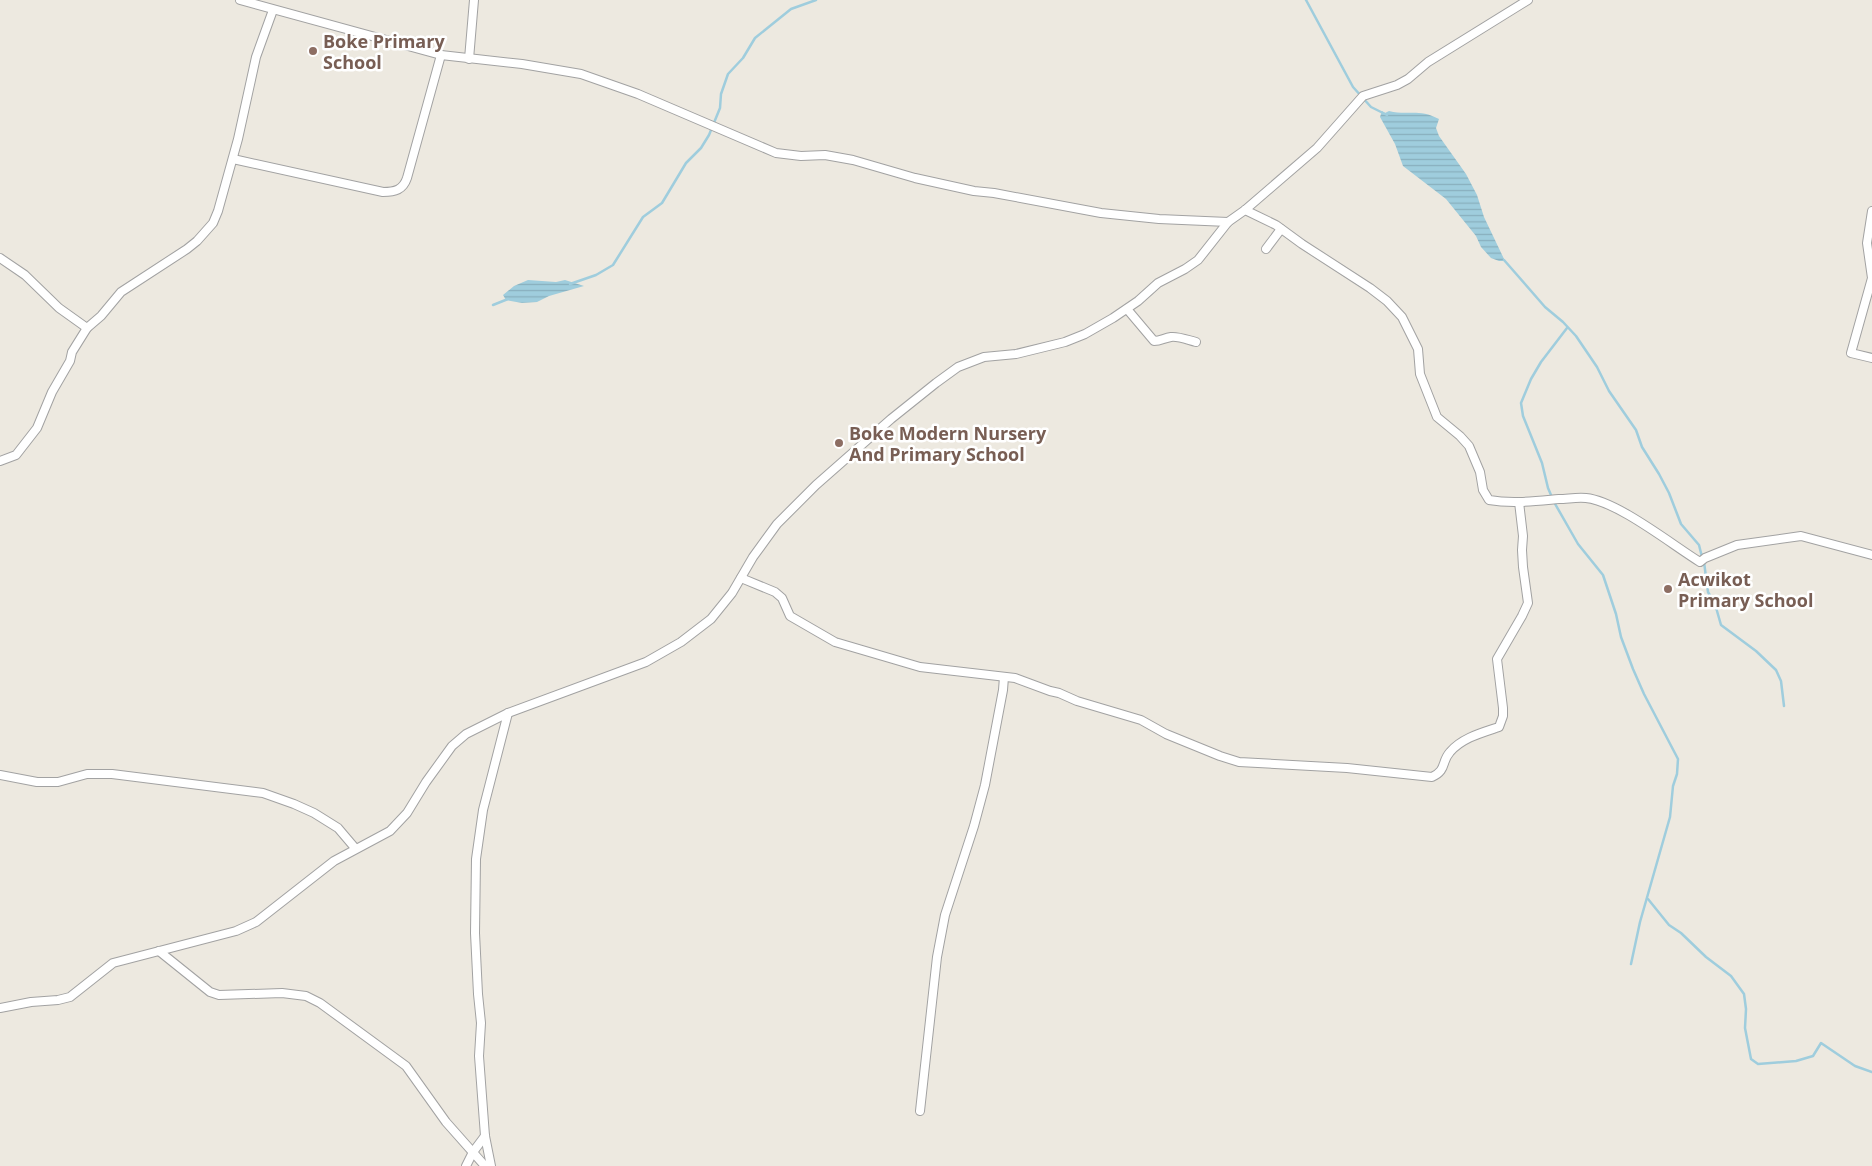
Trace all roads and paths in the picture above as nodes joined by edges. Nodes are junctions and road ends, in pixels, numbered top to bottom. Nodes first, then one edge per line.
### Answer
1 (240, 0) edge
2 (474, 0) edge
3 (1528, 0) edge
4 (273, 10) junction
5 (441, 55) junction
6 (469, 59) junction
7 (233, 159) junction
8 (1245, 210) junction
9 (1872, 211) edge
10 (1228, 222) junction
11 (1281, 229) junction
12 (1266, 249) dead end
13 (0, 258) edge
14 (1127, 308) junction
15 (87, 328) junction
16 (1196, 342) dead end
17 (1872, 358) edge
18 (0, 461) edge
19 (1519, 502) junction
20 (1872, 555) edge
21 (741, 578) junction
22 (1004, 678) junction
23 (508, 712) junction
24 (0, 775) edge
25 (356, 848) junction
26 (159, 951) junction
27 (0, 1008) edge
28 (920, 1111) dead end
29 (485, 1136) junction
30 (473, 1152) junction
31 (466, 1166) edge
32 (485, 1166) edge
33 (491, 1166) edge

1 - 4 street
2 - 6 street
3 - 8 street
4 - 5 street
4 - 7 street
5 - 6 street
5 - 7 street
6 - 10 street
7 - 15 street
8 - 10 street
8 - 11 street
9 - 17 street
10 - 14 street
11 - 12 street
11 - 19 street
13 - 15 street
14 - 16 street
14 - 21 street
15 - 18 street
19 - 20 street
19 - 22 street
21 - 22 street
21 - 23 street
22 - 28 street
23 - 25 street
23 - 29 street
24 - 25 street
25 - 26 street
26 - 27 street
26 - 30 street
29 - 30 street
29 - 33 street
30 - 31 street
30 - 32 street

